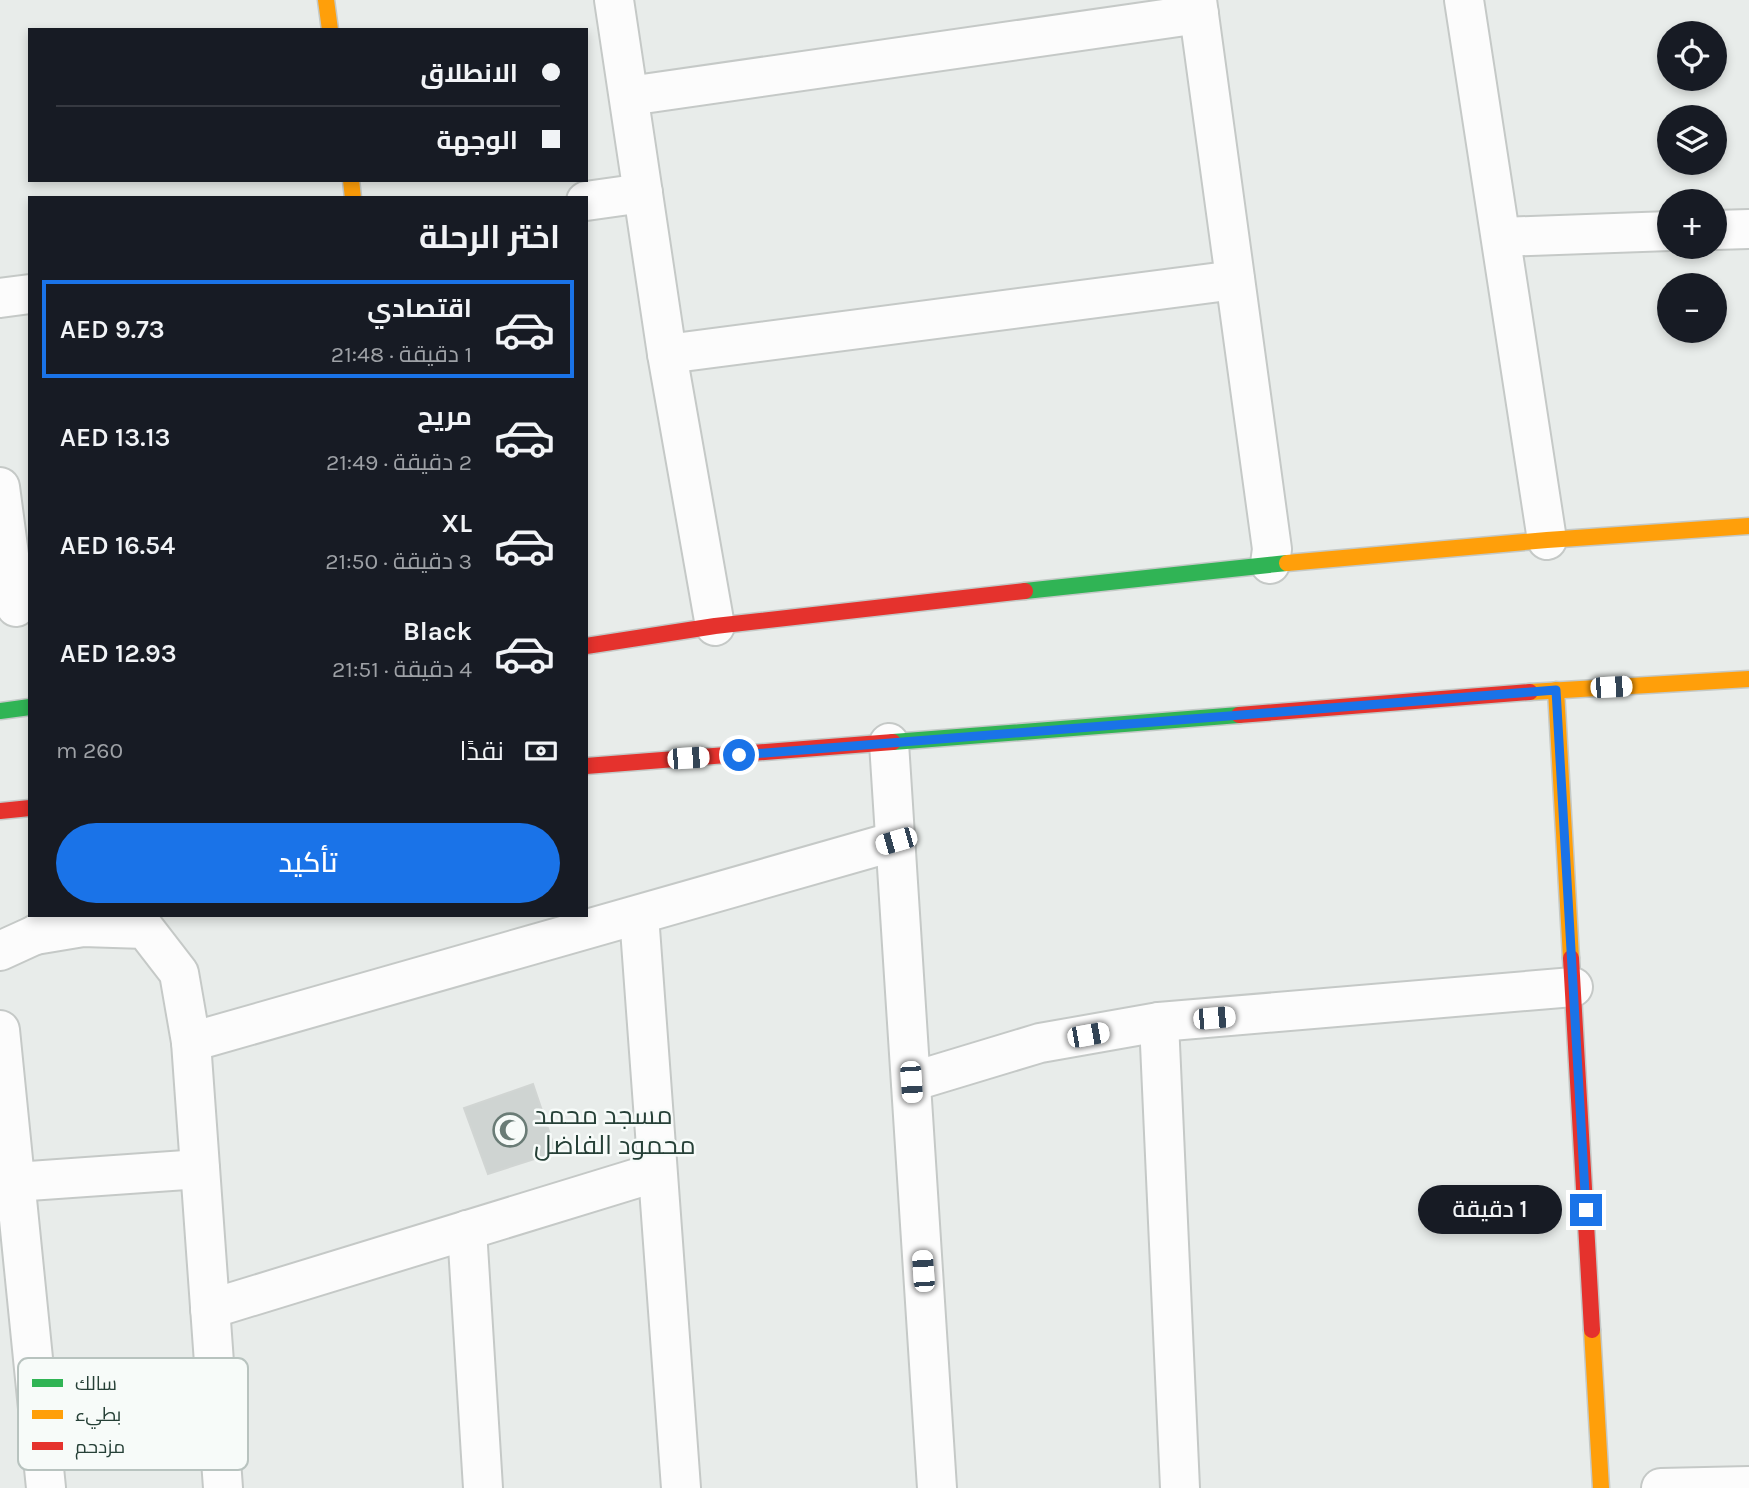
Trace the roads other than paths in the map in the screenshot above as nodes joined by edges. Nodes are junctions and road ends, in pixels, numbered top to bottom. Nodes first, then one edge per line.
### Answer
1 (326, 0) edge
2 (614, 0) edge
3 (1464, 0) edge
4 (1198, 7) edge
5 (330, 28) edge
6 (629, 96) junction
7 (643, 193) junction
8 (588, 201) edge
9 (1749, 229) edge
10 (1727, 230) edge
11 (1657, 231) edge
12 (1500, 237) junction
13 (1235, 280) junction
14 (28, 294) edge
15 (0, 298) edge
16 (667, 354) junction
17 (0, 486) edge
18 (1749, 526) edge
19 (1547, 540) junction
20 (1270, 564) junction
21 (15, 607) edge
22 (715, 626) junction
23 (588, 646) edge
24 (1749, 680) edge
25 (1556, 690) junction
26 (28, 707) edge
27 (0, 711) edge
28 (890, 743) junction
29 (588, 766) edge
30 (28, 808) edge
31 (0, 811) edge
32 (896, 841) junction
33 (639, 915) junction
34 (50, 925) edge
35 (0, 951) edge
36 (1573, 987) junction
37 (1159, 1022) junction
38 (0, 1030) edge
39 (191, 1042) junction
40 (911, 1082) junction
41 (200, 1169) junction
42 (657, 1172) junction
43 (8, 1182) edge
44 (467, 1230) junction
45 (210, 1309) junction
46 (30, 1358) edge
47 (214, 1358) edge
48 (44, 1470) edge
49 (222, 1470) edge
50 (1749, 1486) edge
51 (46, 1488) edge
52 (223, 1488) edge
53 (483, 1488) edge
54 (681, 1488) edge
55 (937, 1488) edge
56 (1180, 1488) edge
57 (1601, 1488) edge
58 (1661, 1488) edge

1 - 5 street
2 - 6 street
3 - 12 street
4 - 6 street
4 - 13 street
6 - 7 street
7 - 8 street
7 - 16 street
9 - 10 street
11 - 12 street
12 - 19 street
13 - 16 street
13 - 20 street
14 - 15 street
16 - 22 street
17 - 21 street
18 - 19 street
19 - 20 street
20 - 22 street
22 - 23 street
24 - 25 street
25 - 28 street
25 - 36 street
26 - 27 street
28 - 29 street
28 - 32 street
30 - 31 street
32 - 33 street
32 - 40 street
33 - 39 street
33 - 42 street
34 - 35 street
34 - 39 street
36 - 37 street
36 - 57 street
37 - 40 street
37 - 56 street
38 - 43 street
39 - 41 street
40 - 55 street
41 - 43 street
41 - 45 street
42 - 44 street
42 - 54 street
43 - 46 street
44 - 45 street
44 - 53 street
45 - 47 street
48 - 51 street
49 - 52 street
50 - 58 street

